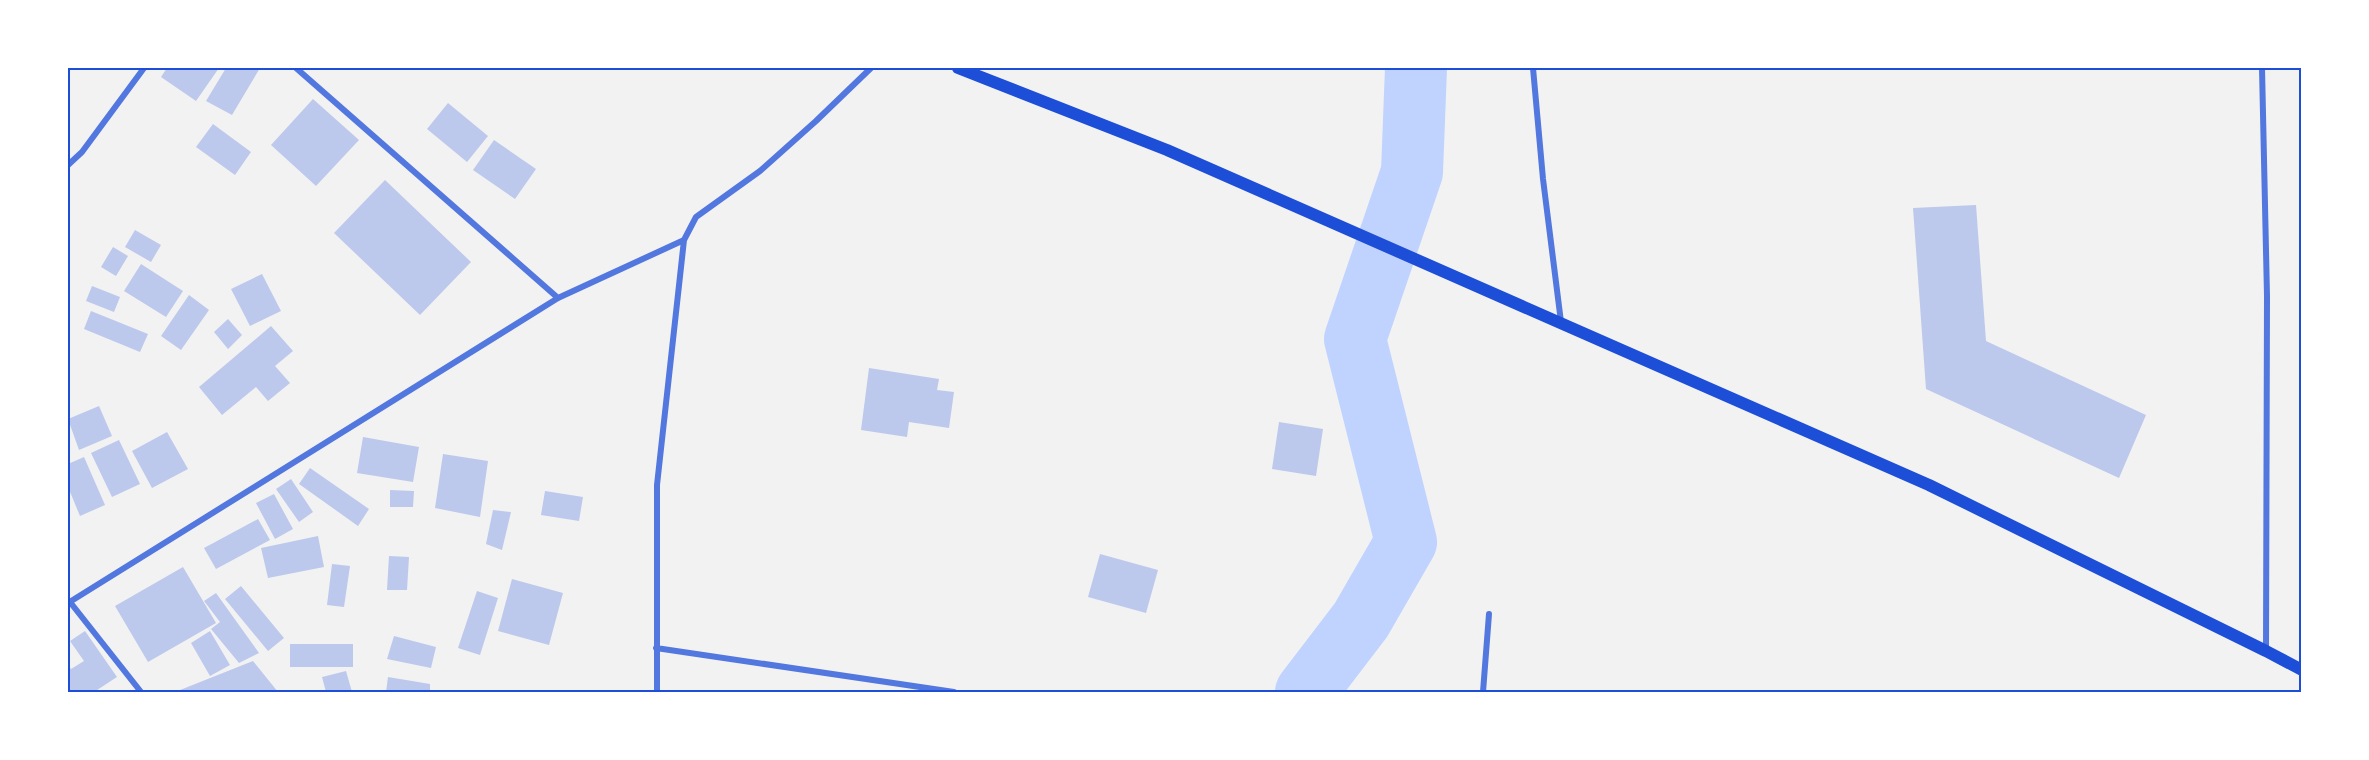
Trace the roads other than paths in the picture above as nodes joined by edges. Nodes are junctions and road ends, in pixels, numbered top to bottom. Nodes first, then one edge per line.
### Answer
1 (144, 68) edge
2 (296, 68) edge
3 (871, 68) edge
4 (958, 68) edge
5 (1533, 68) edge
6 (2262, 68) edge
7 (68, 165) edge
8 (684, 240) junction
9 (558, 298) junction
10 (1561, 322) junction
11 (69, 602) edge
12 (1489, 614) dead end
13 (657, 648) junction
14 (2266, 651) junction
15 (2301, 670) edge
16 (141, 693) edge
17 (657, 693) edge
18 (954, 693) edge
19 (1483, 693) edge

1 - 7 street
2 - 9 street
3 - 8 street
4 - 10 main road
5 - 10 street
6 - 14 street
8 - 9 street
8 - 13 street
9 - 11 street
10 - 14 main road
11 - 16 street
12 - 19 street
13 - 17 street
13 - 18 street
14 - 15 main road

